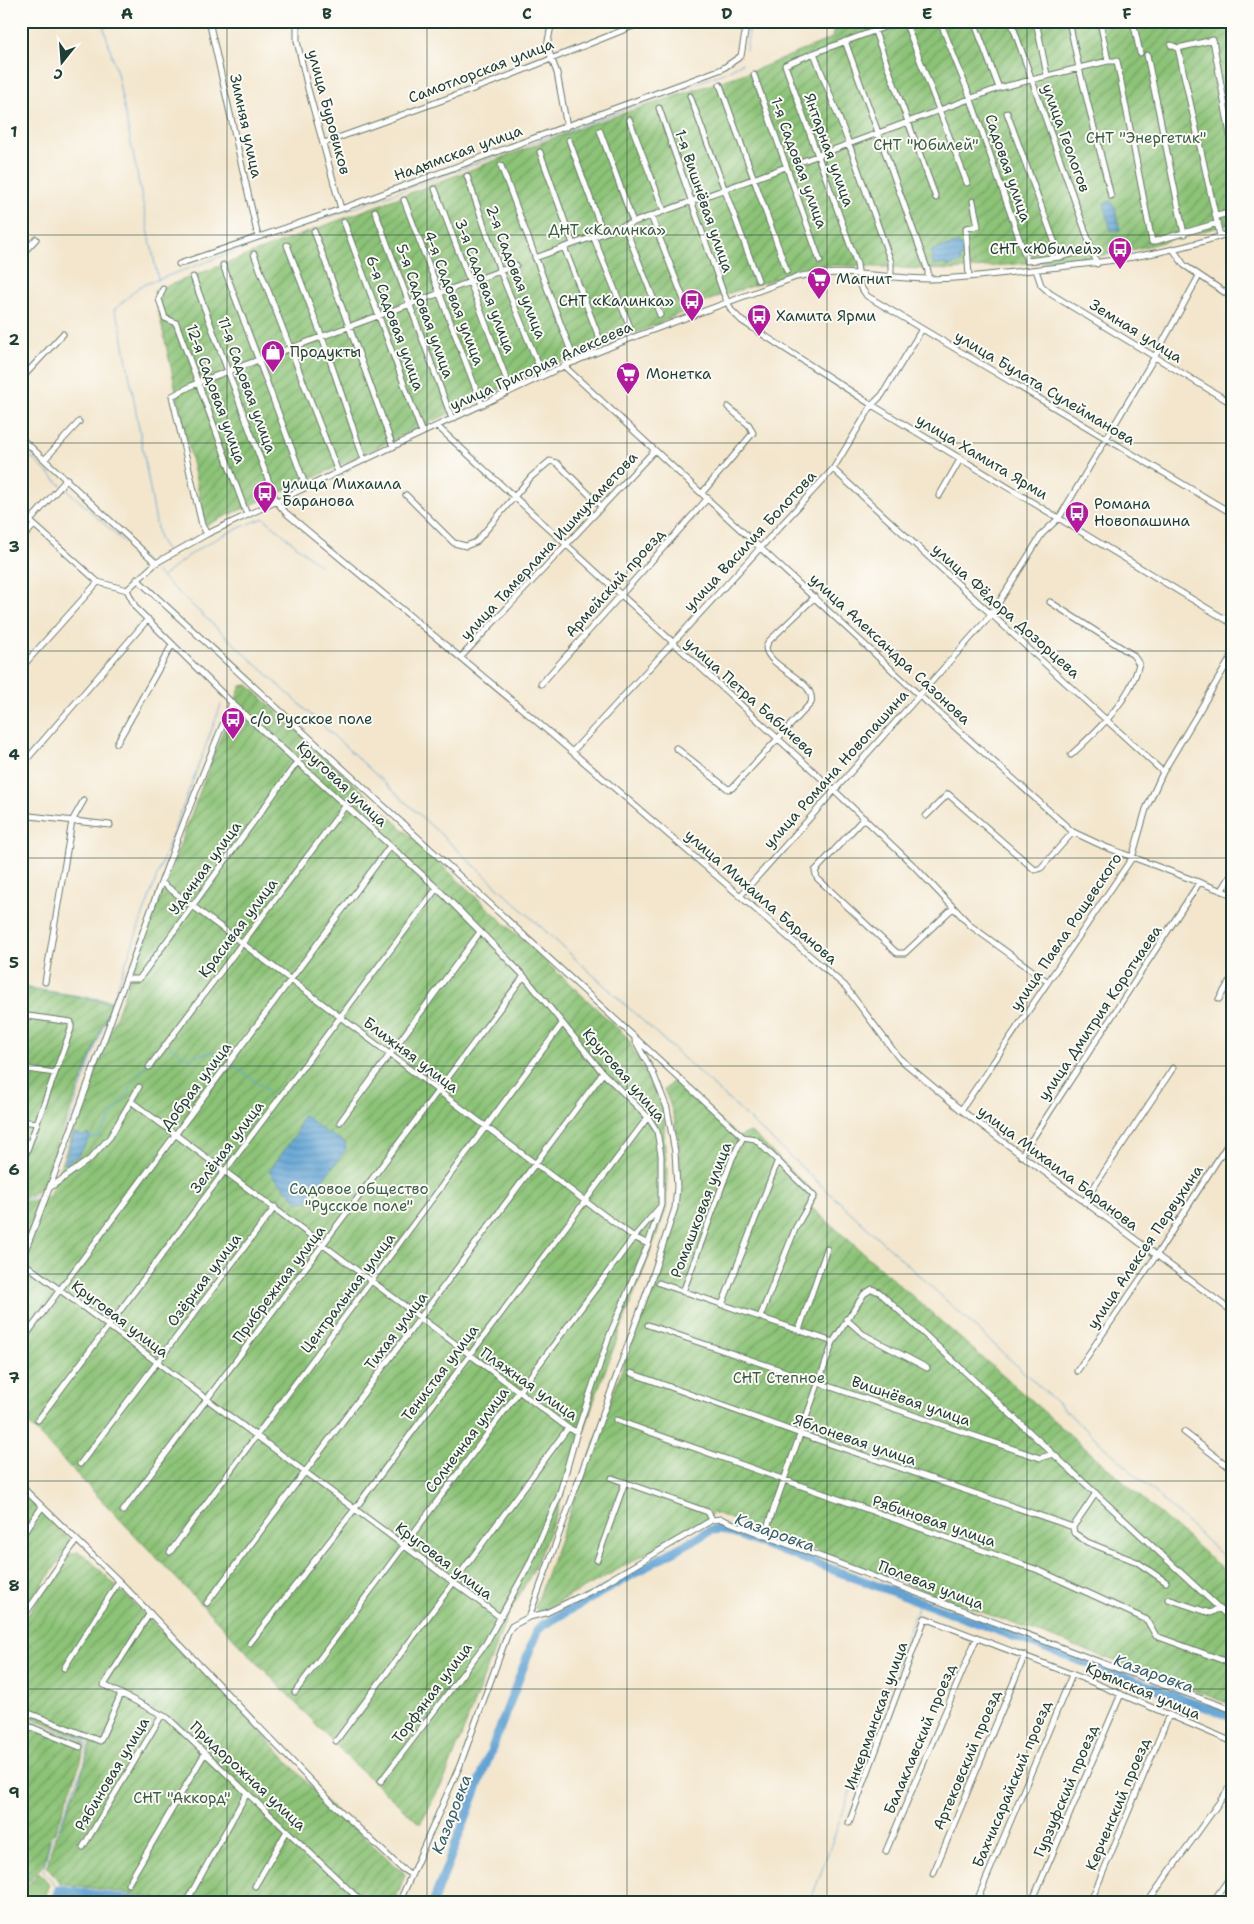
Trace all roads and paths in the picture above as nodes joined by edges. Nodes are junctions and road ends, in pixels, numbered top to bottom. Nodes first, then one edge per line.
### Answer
1 (209, 21) edge
2 (297, 21) edge
3 (552, 21) edge
4 (646, 21) edge
5 (747, 21) edge
6 (871, 21) edge
7 (903, 21) edge
8 (940, 21) edge
9 (974, 21) edge
10 (1011, 21) edge
11 (1036, 21) edge
12 (1070, 21) edge
13 (1100, 21) edge
14 (1133, 21) edge
15 (1231, 21) edge
16 (875, 32) junction
17 (1233, 34) edge
18 (845, 41) junction
19 (1171, 45) dead end
20 (1178, 48) junction
21 (814, 53) junction
22 (1140, 53) dead end
23 (1147, 56) dead end
24 (550, 58) junction
25 (1108, 61) junction
26 (1079, 68) junction
27 (754, 75) dead end
28 (1047, 76) junction
29 (1032, 79) junction
30 (720, 85) dead end
31 (999, 88) junction
32 (690, 96) dead end
33 (970, 99) junction
34 (659, 108) dead end
35 (941, 111) junction
36 (1007, 113) dead end
37 (629, 119) dead end
38 (908, 122) junction
39 (567, 127) junction
40 (600, 131) dead end
41 (878, 132) junction
42 (569, 140) dead end
43 (324, 143) junction
44 (849, 144) junction
45 (1233, 151) edge
46 (540, 152) dead end
47 (817, 155) junction
48 (803, 161) dead end
49 (502, 166) dead end
50 (786, 167) junction
51 (467, 176) dead end
52 (753, 179) junction
53 (967, 183) dead end
54 (435, 189) dead end
55 (724, 190) junction
56 (1111, 196) dead end
57 (936, 198) dead end
58 (404, 200) dead end
59 (693, 201) junction
60 (973, 201) dead end
61 (341, 209) junction
62 (375, 211) dead end
63 (664, 212) junction
64 (1233, 212) edge
65 (651, 216) junction
66 (1217, 216) junction
67 (344, 222) dead end
68 (633, 222) junction
69 (1218, 223) junction
70 (624, 226) junction
71 (314, 231) dead end
72 (603, 233) junction
73 (1232, 233) edge
74 (1184, 234) junction
75 (258, 236) junction
76 (593, 236) junction
77 (1220, 236) junction
78 (36, 239) dead end
79 (573, 244) junction
80 (287, 245) dead end
81 (564, 247) junction
82 (1092, 249) junction
83 (1173, 249) junction
84 (254, 254) dead end
85 (21, 255) edge
86 (1060, 257) junction
87 (535, 258) junction
88 (820, 260) dead end
89 (179, 264) dead end
90 (1097, 264) junction
91 (223, 265) dead end
92 (516, 265) dead end
93 (1036, 270) junction
94 (500, 271) junction
95 (787, 271) dead end
96 (858, 274) junction
97 (891, 276) junction
98 (1199, 276) junction
99 (193, 277) dead end
100 (969, 277) junction
101 (928, 279) junction
102 (758, 280) dead end
103 (470, 282) junction
104 (163, 289) dead end
105 (439, 294) junction
106 (1233, 298) edge
107 (727, 302) junction
108 (410, 304) junction
109 (686, 305) dead end
110 (660, 315) dead end
111 (380, 316) junction
112 (349, 327) junction
113 (630, 327) dead end
114 (922, 329) junction
115 (63, 334) dead end
116 (322, 337) junction
117 (600, 340) dead end
118 (290, 349) junction
119 (1154, 358) junction
120 (258, 360) junction
121 (575, 362) junction
122 (564, 366) junction
123 (229, 371) junction
124 (544, 376) junction
125 (21, 379) edge
126 (199, 382) junction
127 (511, 391) junction
128 (1233, 404) edge
129 (482, 405) junction
130 (872, 405) junction
131 (728, 407) dead end
132 (452, 419) junction
133 (79, 422) dead end
134 (437, 426) junction
135 (422, 433) junction
136 (21, 438) edge
137 (1107, 438) junction
138 (393, 446) junction
139 (654, 451) junction
140 (961, 458) junction
141 (45, 459) junction
142 (364, 460) junction
143 (833, 469) junction
144 (338, 472) junction
145 (67, 479) junction
146 (306, 488) junction
147 (702, 493) junction
148 (406, 495) dead end
149 (939, 496) dead end
150 (513, 497) junction
151 (708, 498) junction
152 (276, 501) junction
153 (602, 507) junction
154 (21, 514) edge
155 (1233, 514) edge
156 (247, 515) junction
157 (1059, 518) junction
158 (30, 521) junction
159 (34, 526) junction
160 (207, 534) junction
161 (21, 540) edge
162 (760, 546) junction
163 (566, 547) junction
164 (156, 563) junction
165 (137, 579) junction
166 (98, 582) junction
167 (127, 590) junction
168 (620, 596) junction
169 (815, 596) junction
170 (1050, 602) dead end
171 (991, 615) junction
172 (148, 619) junction
173 (1233, 624) edge
174 (172, 644) junction
175 (673, 644) junction
176 (1233, 654) edge
177 (461, 658) junction
178 (21, 668) edge
179 (541, 684) dead end
180 (919, 695) junction
181 (232, 703) junction
182 (1108, 721) junction
183 (778, 739) junction
184 (117, 743) dead end
185 (676, 748) dead end
186 (572, 752) junction
187 (1071, 755) dead end
188 (298, 761) junction
189 (21, 766) edge
190 (1163, 772) junction
191 (834, 790) junction
192 (84, 800) dead end
193 (346, 805) junction
194 (21, 815) edge
195 (926, 816) dead end
196 (864, 818) junction
197 (72, 821) junction
198 (110, 825) dead end
199 (1073, 832) junction
200 (390, 846) junction
201 (1132, 858) junction
202 (1233, 872) edge
203 (1200, 883) junction
204 (162, 884) junction
205 (436, 888) junction
206 (1222, 890) junction
207 (1233, 894) edge
208 (741, 895) junction
209 (193, 907) junction
210 (953, 908) junction
211 (480, 932) junction
212 (242, 944) junction
213 (524, 976) junction
214 (1233, 976) edge
215 (127, 979) junction
216 (292, 980) junction
217 (45, 982) dead end
218 (1048, 982) junction
219 (1219, 999) dead end
220 (21, 1014) edge
221 (340, 1017) junction
222 (562, 1024) junction
223 (634, 1037) junction
224 (388, 1054) junction
225 (149, 1067) dead end
226 (21, 1068) edge
227 (1173, 1068) dead end
228 (55, 1073) junction
229 (603, 1073) junction
230 (139, 1087) dead end
231 (439, 1092) junction
232 (132, 1102) junction
233 (961, 1110) junction
234 (648, 1117) junction
235 (21, 1121) edge
236 (340, 1122) dead end
237 (37, 1123) junction
238 (487, 1127) junction
239 (175, 1134) junction
240 (1233, 1136) edge
241 (744, 1137) junction
242 (1021, 1156) junction
243 (778, 1160) junction
244 (537, 1164) junction
245 (21, 1167) edge
246 (225, 1170) junction
247 (51, 1187) junction
248 (585, 1201) junction
249 (1084, 1202) junction
250 (661, 1206) junction
251 (275, 1207) junction
252 (634, 1237) junction
253 (325, 1244) junction
254 (648, 1244) junction
255 (827, 1249) dead end
256 (1156, 1256) junction
257 (21, 1261) edge
258 (373, 1282) junction
259 (659, 1284) dead end
260 (60, 1289) junction
261 (683, 1292) junction
262 (722, 1305) junction
263 (1231, 1307) edge
264 (760, 1317) junction
265 (421, 1318) junction
266 (846, 1319) junction
267 (648, 1325) dead end
268 (109, 1327) junction
269 (799, 1330) junction
270 (21, 1342) edge
271 (832, 1342) junction
272 (469, 1356) junction
273 (158, 1362) junction
274 (927, 1368) dead end
275 (1077, 1370) dead end
276 (630, 1373) dead end
277 (817, 1382) junction
278 (519, 1391) junction
279 (207, 1399) junction
280 (38, 1420) dead end
281 (616, 1420) dead end
282 (568, 1428) junction
283 (577, 1432) junction
284 (1184, 1432) dead end
285 (798, 1433) junction
286 (256, 1437) junction
287 (1053, 1454) junction
288 (80, 1464) dead end
289 (1233, 1470) edge
290 (306, 1472) junction
291 (612, 1478) dead end
292 (782, 1480) junction
293 (625, 1482) junction
294 (21, 1486) edge
295 (1096, 1493) junction
296 (42, 1506) junction
297 (354, 1510) junction
298 (123, 1511) dead end
299 (712, 1520) junction
300 (1073, 1527) junction
301 (764, 1536) junction
302 (21, 1537) edge
303 (76, 1541) junction
304 (403, 1546) junction
305 (170, 1552) dead end
306 (597, 1560) dead end
307 (119, 1581) junction
308 (453, 1582) junction
309 (1166, 1582) dead end
310 (1168, 1599) dead end
311 (207, 1602) dead end
312 (1219, 1608) junction
313 (150, 1613) junction
314 (500, 1617) junction
315 (529, 1617) junction
316 (925, 1618) joint
317 (21, 1620) edge
318 (1233, 1621) edge
319 (977, 1637) junction
320 (250, 1643) dead end
321 (1025, 1656) junction
322 (1233, 1664) edge
323 (64, 1668) dead end
324 (1072, 1675) junction
325 (295, 1692) dead end
326 (121, 1694) junction
327 (1121, 1694) junction
328 (21, 1710) edge
329 (1233, 1710) edge
330 (162, 1714) junction
331 (1169, 1715) junction
332 (21, 1723) edge
333 (336, 1741) dead end
334 (1233, 1742) edge
335 (80, 1747) dead end
336 (205, 1753) junction
337 (381, 1781) dead end
338 (1233, 1783) edge
339 (247, 1793) junction
340 (849, 1823) dead end
341 (288, 1831) junction
342 (83, 1846) dead end
343 (886, 1851) dead end
344 (1233, 1873) edge
345 (410, 1874) junction
346 (933, 1874) dead end
347 (128, 1884) dead end
348 (255, 1886) dead end
349 (188, 1897) dead end
350 (1034, 1898) dead end
351 (363, 1903) edge
352 (399, 1903) edge
353 (976, 1903) edge
354 (1090, 1903) edge
355 (1147, 1903) edge
356 (1212, 1903) edge

1 - 75 street, Зимняя улица
2 - 43 street, улица Буровиков
3 - 24 street
4 - 24 street, Самотлорская улица
5 - 39 street, Надымская улица
6 - 16 street
7 - 16 street
7 - 35 street
8 - 33 street, Садовая улица
9 - 31 street
10 - 29 street, улица Геологов
11 - 28 street
12 - 26 street
13 - 25 street
14 - 22 street
15 - 17 street
16 - 18 street
16 - 38 street
18 - 21 street
18 - 41 street
19 - 20 street
20 - 45 street
20 - 66 street
21 - 44 street
21 - 47 street, Янтарная улица
23 - 74 street
24 - 39 street
24 - 43 street, Самотлорская улица
25 - 26 street
25 - 74 street
26 - 28 street
26 - 56 street
27 - 50 street, 1-я Садовая улица
28 - 29 street
29 - 31 street
29 - 82 street, улица Геологов
30 - 52 street
31 - 33 street
32 - 55 street
33 - 35 street
33 - 86 street, Садовая улица
34 - 59 street, 1-я Вишнёвая улица
35 - 38 street
35 - 53 street
36 - 86 street
37 - 63 street
38 - 41 street
38 - 57 street
39 - 61 street, Надымская улица
40 - 68 street
41 - 44 street
41 - 101 street
42 - 72 street
43 - 61 street, улица Буровиков
44 - 47 street
44 - 97 street
46 - 79 street
47 - 48 street
47 - 96 street, Янтарная улица
49 - 87 street
50 - 52 street
50 - 88 street, 1-я Садовая улица
51 - 94 street, 2-я Садовая улица
52 - 55 street
52 - 95 street
54 - 103 street, 3-я Садовая улица
55 - 59 street
55 - 102 street
58 - 105 street, 4-я Садовая улица
59 - 63 street
59 - 107 street, 1-я Вишнёвая улица
60 - 100 street
61 - 75 street, Надымская улица
62 - 108 street, 5-я Садовая улица
63 - 65 street
64 - 66 street
65 - 68 street
65 - 109 street
66 - 69 street
67 - 111 street, 6-я Садовая улица
68 - 70 street
69 - 74 street
69 - 77 street
70 - 72 street
70 - 110 street
71 - 112 street
72 - 76 street
73 - 77 street, улица Григория Алексеева
75 - 89 street, Надымская улица
76 - 79 street
76 - 113 street
77 - 83 street, улица Григория Алексеева
78 - 85 street
79 - 81 street
80 - 116 street
81 - 87 street
81 - 117 street
82 - 86 street, Садовая улица
82 - 90 street, улица Геологов
83 - 90 street, улица Григория Алексеева
83 - 98 street
84 - 118 street
87 - 121 street
90 - 93 street, улица Григория Алексеева
91 - 120 street
92 - 94 street
93 - 100 street, улица Григория Алексеева
93 - 119 street, Земная улица
94 - 103 street
94 - 124 street, 2-я Садовая улица
96 - 97 street, улица Григория Алексеева
96 - 107 street, улица Григория Алексеева
96 - 114 street, улица Булата Сулейманова
97 - 101 street, улица Григория Алексеева
98 - 106 street
98 - 119 street, улица Романа Новопашина
99 - 123 street, 11-я Садовая улица
100 - 101 street, улица Григория Алексеева
103 - 105 street
103 - 127 street, 3-я Садовая улица
104 - 126 street, 12-я Садовая улица
105 - 108 street
105 - 129 street, 4-я Садовая улица
107 - 121 street, улица Григория Алексеева
107 - 130 street, улица Хамита Ярми
108 - 111 street
108 - 132 street, 5-я Садовая улица
111 - 112 street
111 - 135 street, 6-я Садовая улица
112 - 116 street
112 - 138 street
114 - 130 street, улица Василия Болотова
114 - 137 street, улица Булата Сулейманова
115 - 125 street
116 - 118 street
116 - 142 street
118 - 120 street
118 - 144 street
119 - 128 street, Земная улица
119 - 137 street, улица Романа Новопашина
120 - 123 street
120 - 146 street
121 - 122 street, улица Григория Алексеева
122 - 124 street, улица Григория Алексеева
122 - 139 street, улица Александра Сазонова
123 - 126 street
123 - 152 street, 11-я Садовая улица
124 - 127 street, улица Григория Алексеева
126 - 156 street, 12-я Садовая улица
126 - 160 street
127 - 129 street, улица Григория Алексеева
129 - 132 street, улица Григория Алексеева
130 - 140 street, улица Хамита Ярми
130 - 143 street, улица Василия Болотова
131 - 147 street
132 - 134 street, улица Григория Алексеева
133 - 141 street
134 - 135 street, улица Григория Алексеева
134 - 150 street, улица Петра Бабичева
135 - 138 street, улица Григория Алексеева
136 - 141 street
137 - 155 street, улица Булата Сулейманова
137 - 157 street, улица Романа Новопашина
138 - 142 street, улица Григория Алексеева
139 - 147 street, улица Александра Сазонова
139 - 153 street, улица Тамерлана Ишмухаметова
140 - 149 street
140 - 157 street, улица Хамита Ярми
141 - 145 street
142 - 144 street, улица Григория Алексеева
143 - 162 street, улица Василия Болотова
143 - 171 street, улица Фёдора Дозорцева
144 - 146 street, улица Григория Алексеева
145 - 158 street
145 - 164 street
146 - 152 street, улица Григория Алексеева
147 - 151 street, улица Александра Сазонова
148 - 150 street
150 - 153 street
150 - 163 street, улица Петра Бабичева
151 - 162 street, улица Александра Сазонова
151 - 168 street, Армейский проезд
152 - 156 street, улица Григория Алексеева
152 - 177 street, улица Михаила Баранова
153 - 163 street, улица Тамерлана Ишмухаметова
154 - 158 street
156 - 160 street, улица Григория Алексеева
157 - 171 street, улица Романа Новопашина
157 - 173 street, улица Хамита Ярми
158 - 159 street
159 - 161 street
159 - 166 street
160 - 164 street, улица Григория Алексеева
162 - 169 street, улица Александра Сазонова
162 - 175 street, улица Василия Болотова
163 - 168 street, улица Петра Бабичева
163 - 177 street, улица Тамерлана Ишмухаметова
164 - 165 street, улица Григория Алексеева
165 - 167 street, улица Григория Алексеева
165 - 223 street
166 - 167 street
166 - 178 street
167 - 172 street, Круговая улица
168 - 175 street, улица Петра Бабичева
168 - 179 street, Армейский проезд
169 - 180 street, улица Александра Сазонова
169 - 183 street
170 - 182 street
171 - 180 street, улица Романа Новопашина
171 - 182 street, улица Фёдора Дозорцева
172 - 174 street, Круговая улица
172 - 189 street
174 - 181 street, Круговая улица
174 - 184 street
175 - 183 street, улица Петра Бабичева
175 - 186 street, улица Василия Болотова
176 - 190 street, улица Павла Рощевского
177 - 186 street, улица Михаила Баранова
180 - 191 street, улица Романа Новопашина
180 - 199 street, улица Александра Сазонова
181 - 188 street, Круговая улица
181 - 204 street
182 - 187 street
182 - 190 street, улица Фёдора Дозорцева
183 - 185 street
183 - 191 street, улица Петра Бабичева
186 - 208 street, улица Михаила Баранова
188 - 193 street, Круговая улица
188 - 209 street, Удачная улица
190 - 201 street, улица Павла Рощевского
191 - 196 street, улица Петра Бабичева
191 - 208 street, улица Романа Новопашина
192 - 197 street
193 - 200 street, Круговая улица
193 - 212 street, Красивая улица
194 - 197 street
195 - 199 street
196 - 210 street, улица Петра Бабичева
196 - 210 street
197 - 198 street
197 - 217 street
199 - 201 street, улица Александра Сазонова
200 - 205 street, Круговая улица
200 - 216 street, Добрая улица
201 - 203 street, улица Александра Сазонова
201 - 218 street, улица Павла Рощевского
202 - 206 street
203 - 206 street, улица Александра Сазонова
203 - 242 street, улица Дмитрия Коротчаева
204 - 209 street, Ближняя улица
204 - 215 street
205 - 211 street, Круговая улица
205 - 221 street, Зелёная улица
206 - 207 street, улица Александра Сазонова
208 - 233 street, улица Михаила Баранова
209 - 212 street, Ближняя улица
209 - 215 street, Удачная улица
210 - 218 street, улица Петра Бабичева
211 - 213 street, Круговая улица
211 - 224 street
212 - 216 street, Ближняя улица
212 - 225 street, Красивая улица
213 - 222 street, Круговая улица
213 - 231 street, Прибрежная улица
214 - 219 street
215 - 247 street
216 - 221 street, Ближняя улица
216 - 239 street, Добрая улица
218 - 233 street, улица Павла Рощевского
220 - 228 street
221 - 224 street, Ближняя улица
221 - 246 street, Зелёная улица
222 - 229 street, Круговая улица
222 - 238 street, Центральная улица
223 - 241 street
223 - 315 street
224 - 231 street, Ближняя улица
224 - 236 street
226 - 228 street
227 - 249 street
228 - 237 street
229 - 234 street, Круговая улица
229 - 244 street, Тихая улица
230 - 232 street
231 - 238 street, Ближняя улица
231 - 253 street, Прибрежная улица
232 - 239 street, Пляжная улица
232 - 247 street
233 - 242 street, улица Михаила Баранова
234 - 248 street, Тенистая улица
234 - 250 street, Круговая улица
235 - 237 street
237 - 245 street
238 - 244 street, Ближняя улица
238 - 258 street, Центральная улица
239 - 246 street, Пляжная улица
239 - 260 street, Добрая улица
240 - 256 street, улица Алексея Первухина
241 - 243 street
241 - 261 street, Ромашковая улица
242 - 249 street, улица Михаила Баранова
243 - 262 street
243 - 264 street
244 - 248 street, Ближняя улица
244 - 265 street, Тихая улица
246 - 251 street, Пляжная улица
246 - 268 street, Зелёная улица
247 - 257 street
248 - 252 street, Ближняя улица
248 - 272 street, Тенистая улица
249 - 256 street, улица Михаила Баранова
250 - 252 street, Солнечная улица
250 - 254 street, Круговая улица
251 - 253 street, Пляжная улица
251 - 273 street, Озёрная улица
252 - 254 street, Ближняя улица
252 - 278 street, Солнечная улица
253 - 258 street, Пляжная улица
253 - 279 street, Прибрежная улица
254 - 283 street, Круговая улица
255 - 269 street
256 - 263 street, улица Михаила Баранова
256 - 275 street, улица Алексея Первухина
257 - 260 street, Круговая улица
258 - 265 street, Пляжная улица
258 - 286 street, Центральная улица
259 - 261 street
260 - 268 street, Круговая улица
260 - 270 street, Добрая улица
261 - 262 street
262 - 264 street
264 - 269 street
265 - 272 street, Пляжная улица
265 - 290 street, Тихая улица
266 - 271 street
266 - 274 street
266 - 287 street
267 - 277 street, Вишнёвая улица
268 - 273 street, Круговая улица
268 - 280 street, Зелёная улица
269 - 271 street
271 - 277 street
272 - 278 street, Пляжная улица
272 - 297 street, Тенистая улица
273 - 279 street, Круговая улица
273 - 288 street, Озёрная улица
276 - 285 street, Яблоневая улица
277 - 285 street
277 - 287 street, Вишнёвая улица
278 - 282 street, Пляжная улица
278 - 304 street, Солнечная улица
279 - 286 street, Круговая улица
279 - 298 street, Прибрежная улица
281 - 292 street, Рябиновая улица
282 - 283 street, Пляжная улица
282 - 308 street
283 - 314 street, Круговая улица
284 - 289 street
285 - 292 street
285 - 300 street, Яблоневая улица
286 - 290 street, Круговая улица
286 - 305 street, Центральная улица
287 - 295 street
290 - 297 street, Круговая улица
290 - 311 street, Тихая улица
291 - 293 street, Полевая улица
292 - 301 street
292 - 322 street, Рябиновая улица
293 - 299 street, Полевая улица
293 - 306 street
294 - 296 street
295 - 300 street
295 - 312 street
296 - 302 street
296 - 303 street
297 - 304 street, Круговая улица
297 - 320 street, Тенистая улица
299 - 301 street, Полевая улица
299 - 315 street
300 - 309 street, Яблоневая улица
301 - 329 street, Полевая улица
303 - 307 street
303 - 317 street
304 - 308 street, Круговая улица
304 - 325 street, Солнечная улица
307 - 313 street
307 - 323 street
308 - 314 street, Круговая улица
308 - 333 street
310 - 312 street
312 - 318 street
313 - 326 street, Придорожная улица
313 - 345 street
314 - 337 street, Торфяная улица
315 - 345 street
316 - 319 street, Крымская улица
316 - 340 street, Инкерманская улица
319 - 321 street, Крымская улица
319 - 343 street, Балаклавский проезд
321 - 324 street, Крымская улица
321 - 346 street, Артековский проезд
324 - 327 street, Крымская улица
324 - 353 street, Бахчисарайский проезд
326 - 328 street
326 - 330 street, Придорожная улица
327 - 331 street, Крымская улица
327 - 350 street, Гурзуфский проезд
330 - 336 street, Придорожная улица
330 - 342 street, Рябиновая улица
331 - 334 street, Крымская улица
331 - 354 street, Керченский проезд
332 - 335 street
336 - 339 street, Придорожная улица
336 - 347 street
338 - 355 street
339 - 341 street, Придорожная улица
339 - 349 street
341 - 348 street
341 - 351 street, Придорожная улица
344 - 356 street
345 - 352 street

